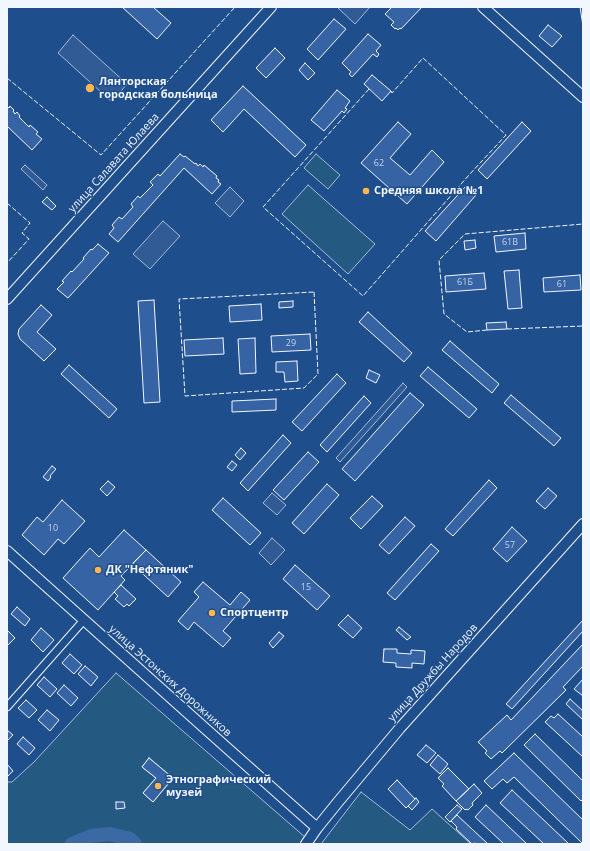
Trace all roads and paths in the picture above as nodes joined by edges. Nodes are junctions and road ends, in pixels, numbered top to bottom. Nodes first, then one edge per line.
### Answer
1 (271, 7) edge
2 (484, 7) edge
3 (583, 97) edge
4 (7, 299) edge
5 (583, 524) edge
6 (7, 551) edge
7 (84, 620) junction
8 (7, 707) edge
9 (317, 828) junction
10 (306, 844) edge

1 - 4 main road, улица Салавата Юлаева
2 - 3 main road
5 - 9 main road, улица Дружбы Народов
6 - 7 main road, улица Эстонских Дорожников
7 - 8 street
7 - 9 main road, улица Эстонских Дорожников
9 - 10 main road, улица Дружбы Народов

